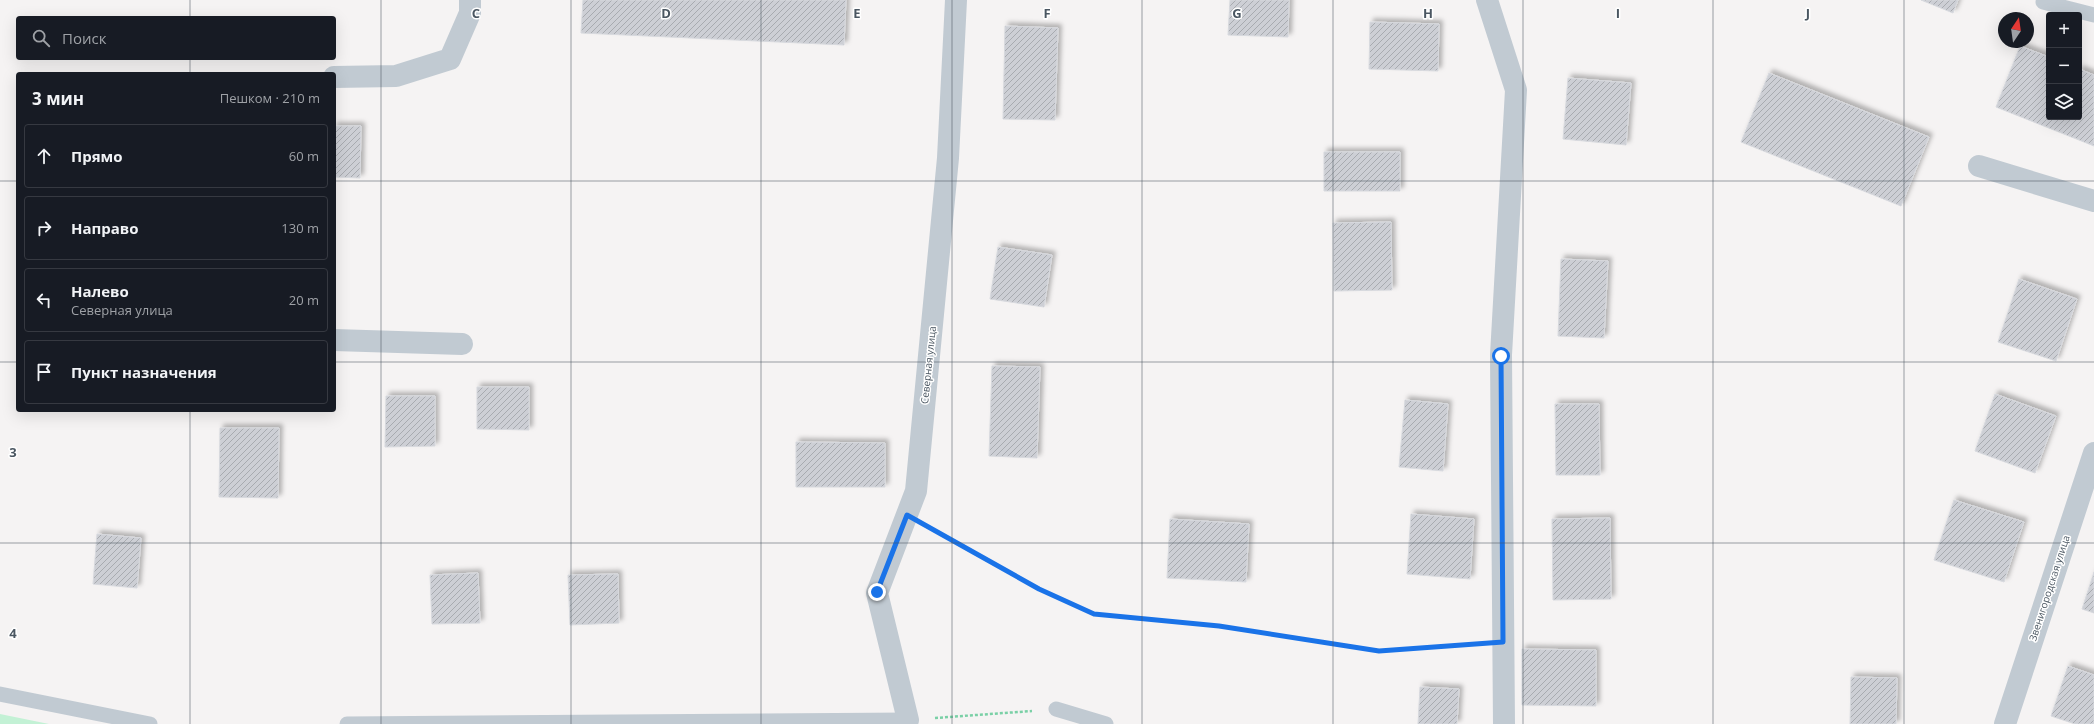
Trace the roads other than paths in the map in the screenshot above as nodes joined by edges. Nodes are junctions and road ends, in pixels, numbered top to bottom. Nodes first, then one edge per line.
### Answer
1 (470, 0) edge
2 (956, 0) edge
3 (1487, 0) edge
4 (2043, 2) dead end
5 (2094, 15) edge
6 (336, 77) edge
7 (1979, 166) dead end
8 (2094, 201) edge
9 (336, 340) edge
10 (462, 344) dead end
11 (2094, 453) edge
12 (0, 694) edge
13 (1056, 709) road end
14 (908, 720) joint
15 (150, 724) edge
16 (347, 724) edge
17 (1106, 724) edge
18 (1504, 724) edge
19 (2005, 724) edge

1 - 6 street
2 - 14 street, Северная улица
3 - 18 street
4 - 5 lane
7 - 8 street
9 - 10 street
11 - 19 street, Звенигородская улица
12 - 15 lane
13 - 17 lane
14 - 16 lane

